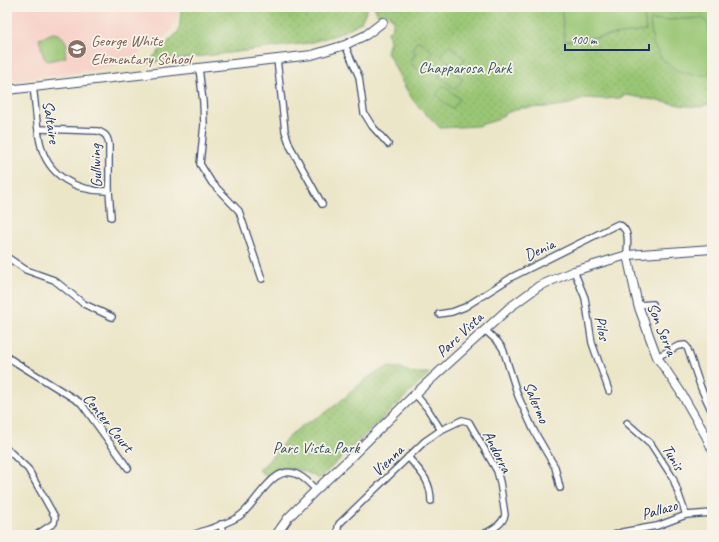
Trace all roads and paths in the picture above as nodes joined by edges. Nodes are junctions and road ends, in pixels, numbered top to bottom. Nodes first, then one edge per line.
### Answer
1 (383, 22) dead end
2 (345, 46) junction
3 (277, 59) junction
4 (198, 68) junction
5 (33, 87) junction
6 (7, 90) edge
7 (39, 129) junction
8 (388, 144) dead end
9 (109, 191) junction
10 (322, 204) dead end
11 (111, 217) dead end
12 (712, 249) edge
13 (627, 255) junction
14 (7, 257) edge
15 (574, 271) junction
16 (262, 279) dead end
17 (652, 304) dead end
18 (638, 305) junction
19 (440, 314) dead end
20 (112, 317) dead end
21 (485, 330) junction
22 (7, 357) edge
23 (657, 357) junction
24 (609, 391) dead end
25 (414, 394) junction
26 (712, 412) edge
27 (466, 420) joint
28 (627, 422) dead end
29 (441, 430) junction
30 (712, 448) edge
31 (7, 449) edge
32 (408, 457) junction
33 (128, 468) dead end
34 (560, 488) dead end
35 (316, 490) junction
36 (430, 501) dead end
37 (712, 513) edge
38 (686, 515) junction
39 (221, 524) junction
40 (340, 534) edge
41 (36, 535) edge
42 (192, 535) edge
43 (222, 535) edge
44 (276, 535) edge
45 (482, 535) edge
46 (614, 535) edge

1 - 2 street
2 - 3 street
2 - 8 street
3 - 4 street
3 - 10 street
4 - 5 street
4 - 16 street
5 - 6 street
5 - 7 street, Saltaire
7 - 9 street, Saltaire
7 - 9 street, Gullwing
9 - 11 street, Gullwing
12 - 13 street, Parc Vista
13 - 15 street, Parc Vista
13 - 18 street, Son Serra
13 - 19 street, Denia
14 - 20 street
15 - 21 street, Parc Vista
15 - 24 street, Pilos
17 - 18 street
18 - 23 street, Son Serra
21 - 25 street, Parc Vista
21 - 34 street, Salermo
22 - 33 street, Center Court
23 - 26 street
23 - 30 street, Son Serra
25 - 29 street
25 - 35 street, Parc Vista
27 - 29 street, Vienna
27 - 45 street, Andorra
28 - 38 street, Tunis
29 - 32 street, Vienna
31 - 41 street
32 - 36 street
32 - 40 street, Vienna
35 - 39 street
35 - 44 street, Parc Vista
37 - 38 street, Pallazo
38 - 46 street, Pallazo
39 - 42 street
39 - 43 street

